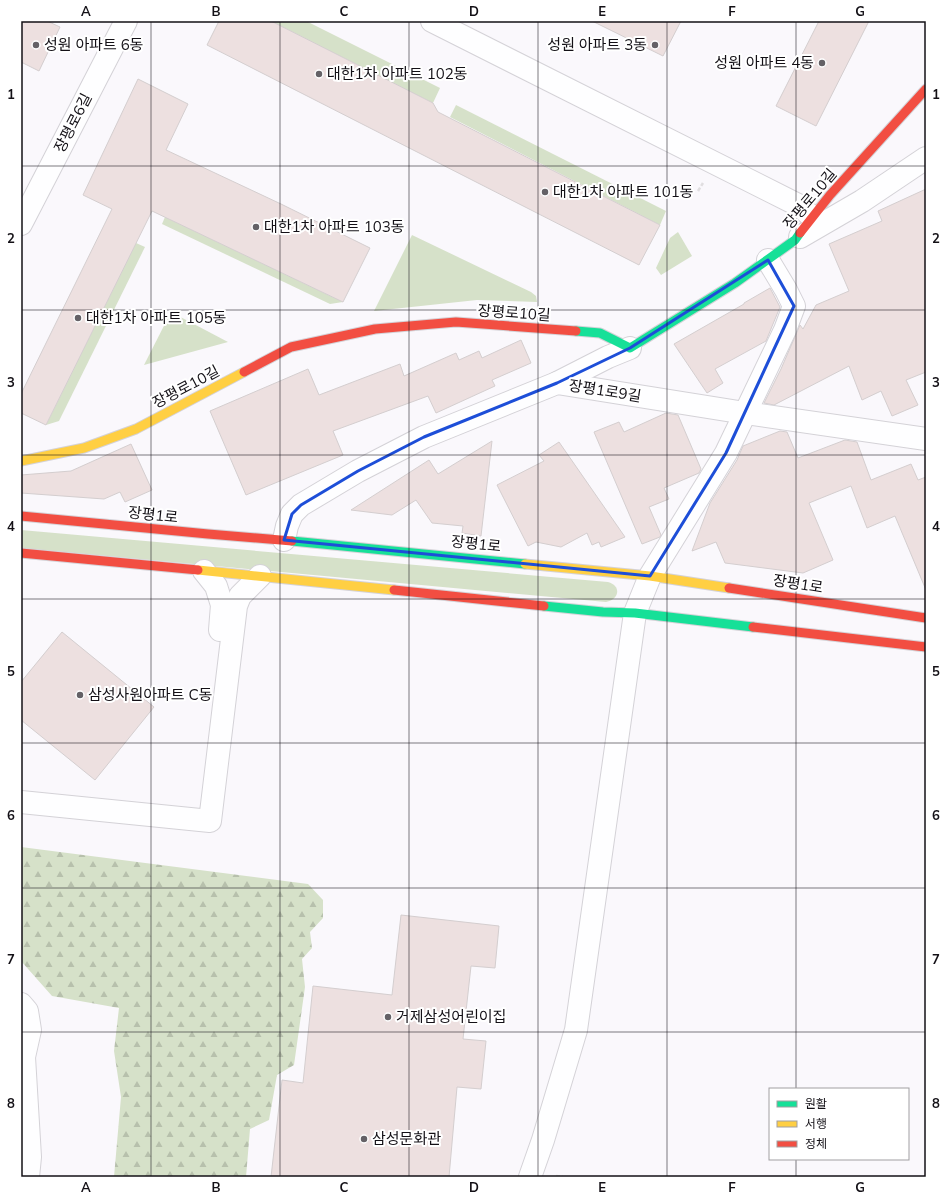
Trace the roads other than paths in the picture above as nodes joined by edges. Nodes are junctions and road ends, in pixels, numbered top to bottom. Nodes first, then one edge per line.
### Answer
1 (126, 21) edge
2 (432, 21) edge
3 (926, 89) edge
4 (926, 158) edge
5 (812, 217) junction
6 (21, 224) edge
7 (795, 240) junction
8 (768, 260) junction
9 (630, 348) junction
10 (557, 383) junction
11 (745, 413) junction
12 (926, 439) edge
13 (21, 461) edge
14 (21, 516) edge
15 (284, 540) junction
16 (21, 553) edge
17 (204, 571) junction
18 (260, 576) junction
19 (650, 576) junction
20 (635, 613) junction
21 (926, 618) edge
22 (926, 647) edge
23 (21, 802) edge
24 (204, 820) junction
25 (21, 1004) edge
26 (28, 1177) edge
27 (530, 1177) edge

1 - 6 street, 장평로6길
2 - 5 street
3 - 5 street, 장평로10길
4 - 7 street
5 - 7 street, 장평로10길
7 - 8 street, 장평로10길
8 - 9 street, 장평로10길
8 - 11 street
9 - 10 street
9 - 13 street, 장평로10길
10 - 11 street, 장평1로9길
10 - 15 street, 장평1로9길
11 - 12 street, 장평1로9길
11 - 19 street
14 - 15 street, 장평1로
15 - 19 street, 장평1로
16 - 17 street
17 - 18 street
17 - 24 street
18 - 20 street
18 - 24 street
19 - 20 street
19 - 21 street, 장평1로
20 - 22 street
20 - 27 street
23 - 24 street
25 - 26 street

